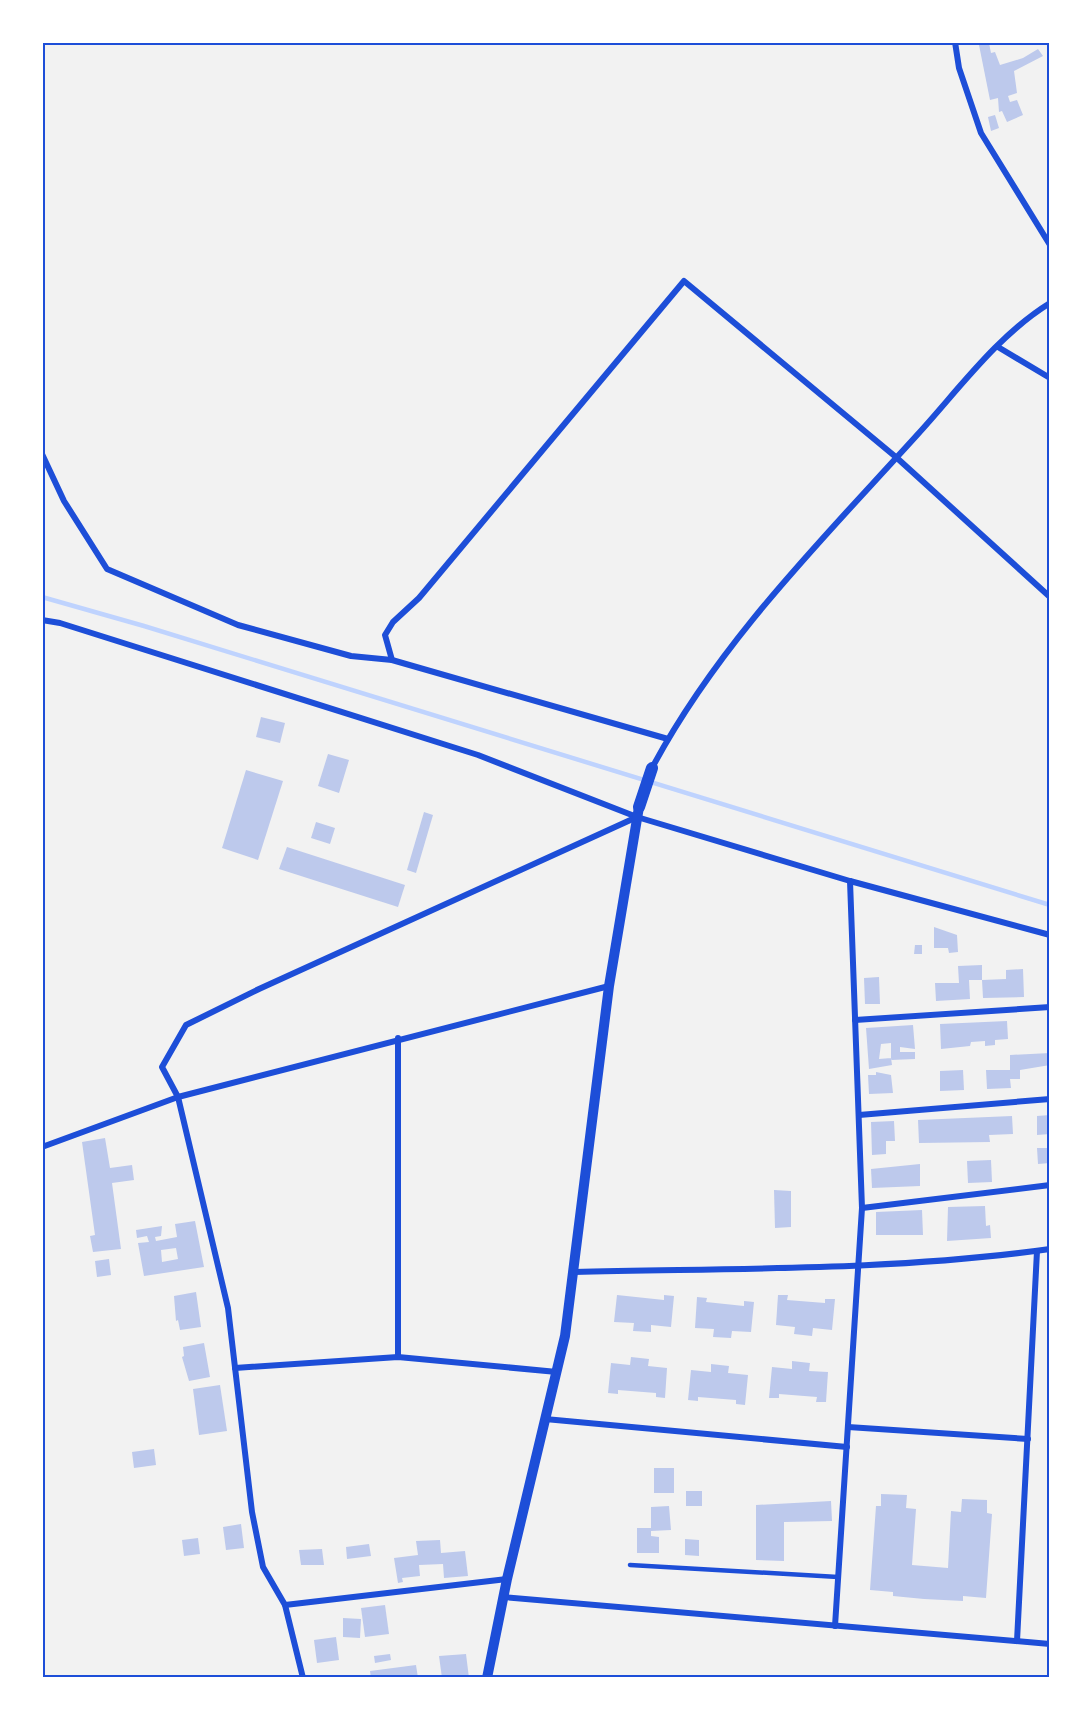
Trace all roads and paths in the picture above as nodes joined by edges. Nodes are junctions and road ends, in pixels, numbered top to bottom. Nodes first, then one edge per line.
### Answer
1 (955, 42) edge
2 (1050, 245) edge
3 (1050, 303) edge
4 (998, 347) junction
5 (1050, 378) edge
6 (42, 454) edge
7 (897, 458) junction
8 (1050, 597) edge
9 (42, 620) edge
10 (392, 660) junction
11 (668, 739) junction
12 (652, 768) joint
13 (638, 812) junction
14 (850, 881) junction
15 (1050, 935) edge
16 (609, 986) junction
17 (1050, 1007) edge
18 (855, 1020) junction
19 (398, 1038) junction
20 (178, 1097) junction
21 (1050, 1099) edge
22 (859, 1115) junction
23 (42, 1147) edge
24 (1050, 1185) edge
25 (862, 1208) junction
26 (1050, 1249) edge
27 (1038, 1251) junction
28 (858, 1265) junction
29 (574, 1272) junction
30 (398, 1357) junction
31 (235, 1368) junction
32 (557, 1372) junction
33 (545, 1419) junction
34 (848, 1427) junction
35 (1028, 1439) junction
36 (847, 1447) junction
37 (630, 1565) dead end
38 (838, 1577) junction
39 (507, 1580) junction
40 (503, 1597) junction
41 (285, 1605) junction
42 (835, 1626) junction
43 (1017, 1641) junction
44 (1050, 1644) edge
45 (303, 1678) edge
46 (487, 1678) edge

1 - 2 street
3 - 4 street
4 - 5 street
4 - 7 street
6 - 10 street
7 - 8 street
7 - 10 street
7 - 11 street
9 - 13 street
10 - 11 street
11 - 12 street
12 - 13 main road
13 - 14 street
13 - 16 street
13 - 20 street
14 - 15 street
14 - 18 street
16 - 19 street
16 - 29 street
17 - 18 street
18 - 22 street
19 - 20 street
19 - 30 street
20 - 23 street
20 - 31 street
21 - 22 street
22 - 25 street
24 - 25 street
25 - 28 street
26 - 27 street
27 - 28 street
27 - 35 street
28 - 29 street
28 - 34 street
29 - 32 street
30 - 31 street
30 - 32 street
31 - 41 street
32 - 33 street
33 - 36 street
33 - 39 street
34 - 35 street
34 - 36 street
35 - 43 street
36 - 38 street
37 - 38 lane
38 - 42 street
39 - 40 street
39 - 41 street
40 - 42 street
40 - 46 street
41 - 45 street
42 - 43 street
43 - 44 street

